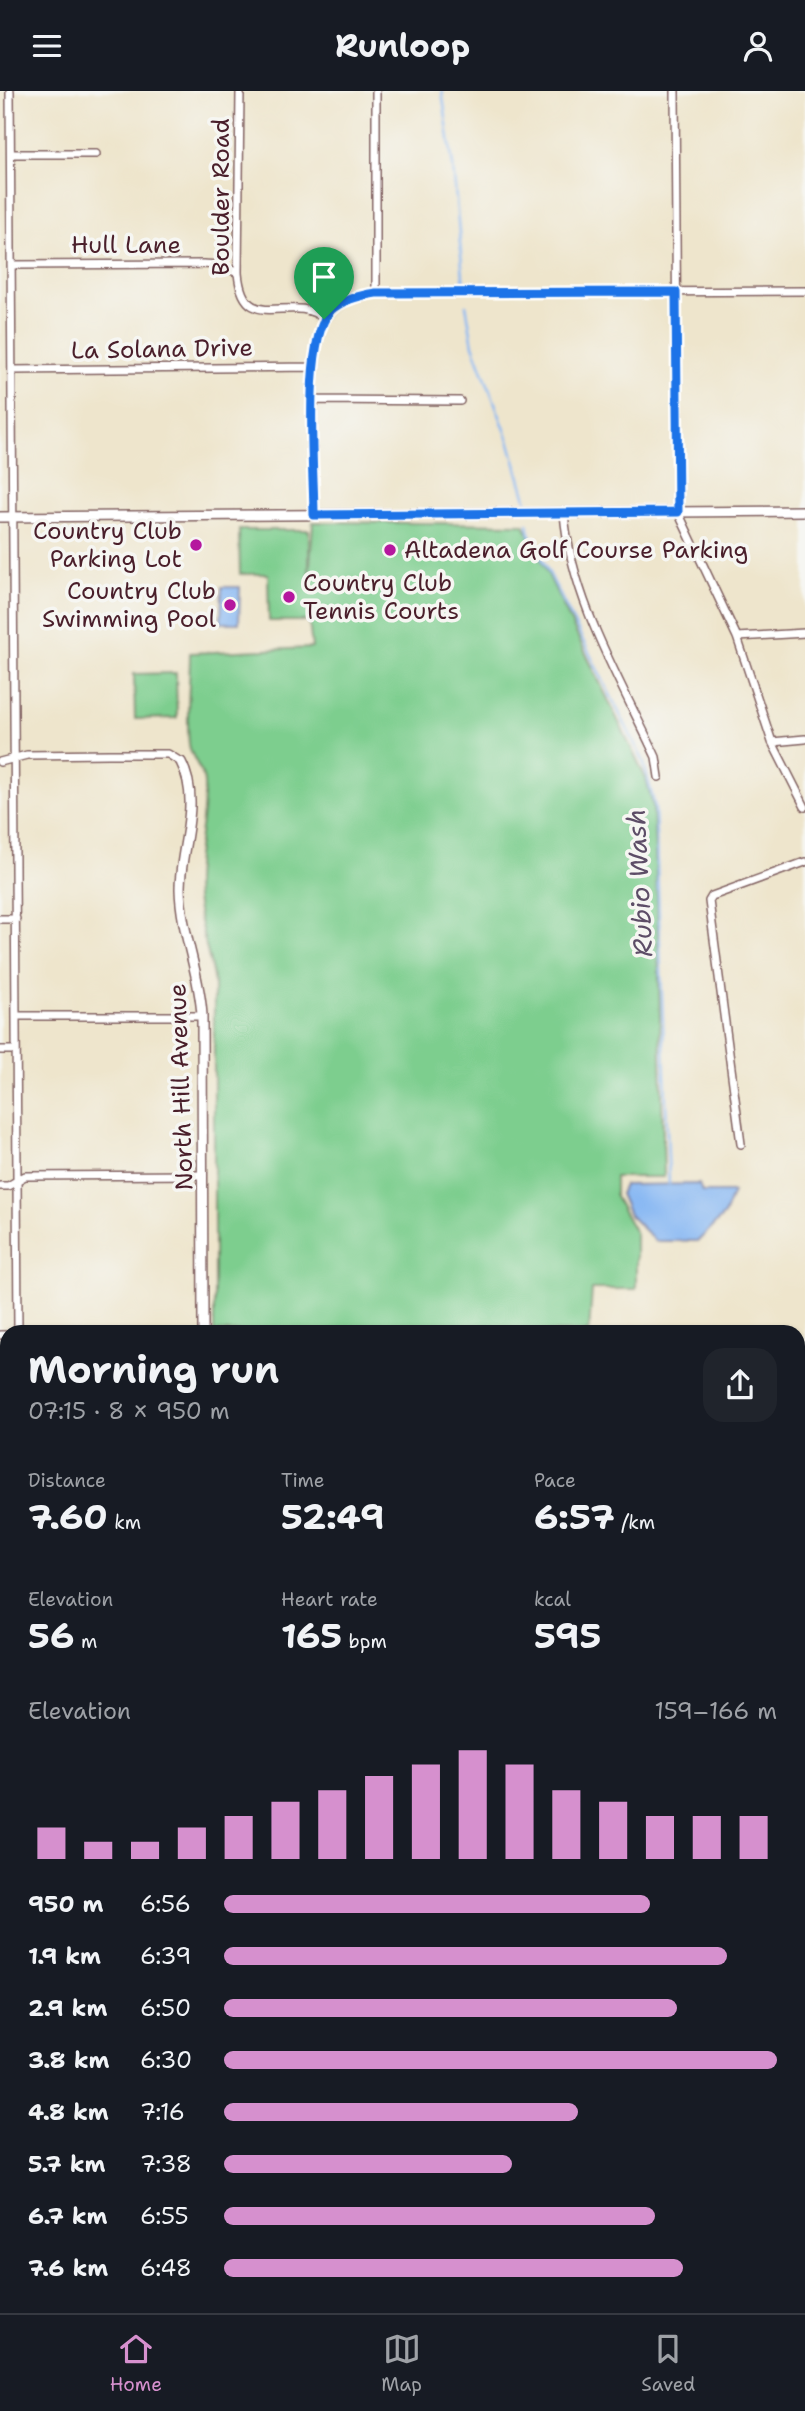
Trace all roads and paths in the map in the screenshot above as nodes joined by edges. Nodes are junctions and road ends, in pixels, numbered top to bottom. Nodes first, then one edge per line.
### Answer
1 (10, 91) edge
2 (240, 91) edge
3 (376, 91) edge
4 (675, 91) edge
5 (10, 154) junction
6 (96, 154) dead end
7 (11, 265) junction
8 (238, 273) junction
9 (805, 291) edge
10 (676, 292) junction
11 (376, 293) junction
12 (324, 319) junction
13 (313, 367) junction
14 (12, 370) junction
15 (313, 400) junction
16 (460, 401) dead end
17 (678, 512) junction
18 (805, 512) edge
19 (564, 513) junction
20 (314, 515) junction
21 (0, 517) edge
22 (14, 517) junction
23 (805, 633) edge
24 (737, 637) junction
25 (805, 739) edge
26 (772, 742) junction
27 (15, 759) junction
28 (0, 762) edge
29 (181, 762) joint
30 (659, 777) dead end
31 (805, 807) edge
32 (805, 862) edge
33 (0, 919) edge
34 (16, 919) junction
35 (16, 1016) junction
36 (202, 1016) junction
37 (0, 1050) edge
38 (16, 1050) junction
39 (741, 1144) dead end
40 (203, 1175) junction
41 (17, 1181) junction
42 (0, 1187) edge
43 (18, 1325) edge
44 (203, 1325) edge

1 - 5 street
2 - 8 street, Boulder Road
3 - 11 street
4 - 10 street
5 - 6 street
5 - 7 street
7 - 8 street, Hull Lane
7 - 14 street
8 - 12 street, Boulder Road
9 - 10 street
10 - 11 street
10 - 17 street
11 - 12 street
12 - 13 street
13 - 14 street, La Solana Drive
13 - 15 street
14 - 22 street
15 - 16 street
15 - 20 street
17 - 18 street
17 - 19 street
17 - 24 street
19 - 20 street
19 - 30 street
20 - 22 street
21 - 22 street
22 - 27 street
23 - 24 street
24 - 26 street
25 - 26 street
26 - 31 street
27 - 28 street
27 - 29 street
27 - 34 street
29 - 36 street, North Hill Avenue
32 - 39 street
33 - 34 street
34 - 35 street
35 - 36 street
35 - 38 street
36 - 40 street, North Hill Avenue
37 - 38 street
38 - 41 street
40 - 41 street
40 - 44 street, North Hill Avenue
41 - 42 street
41 - 43 street

